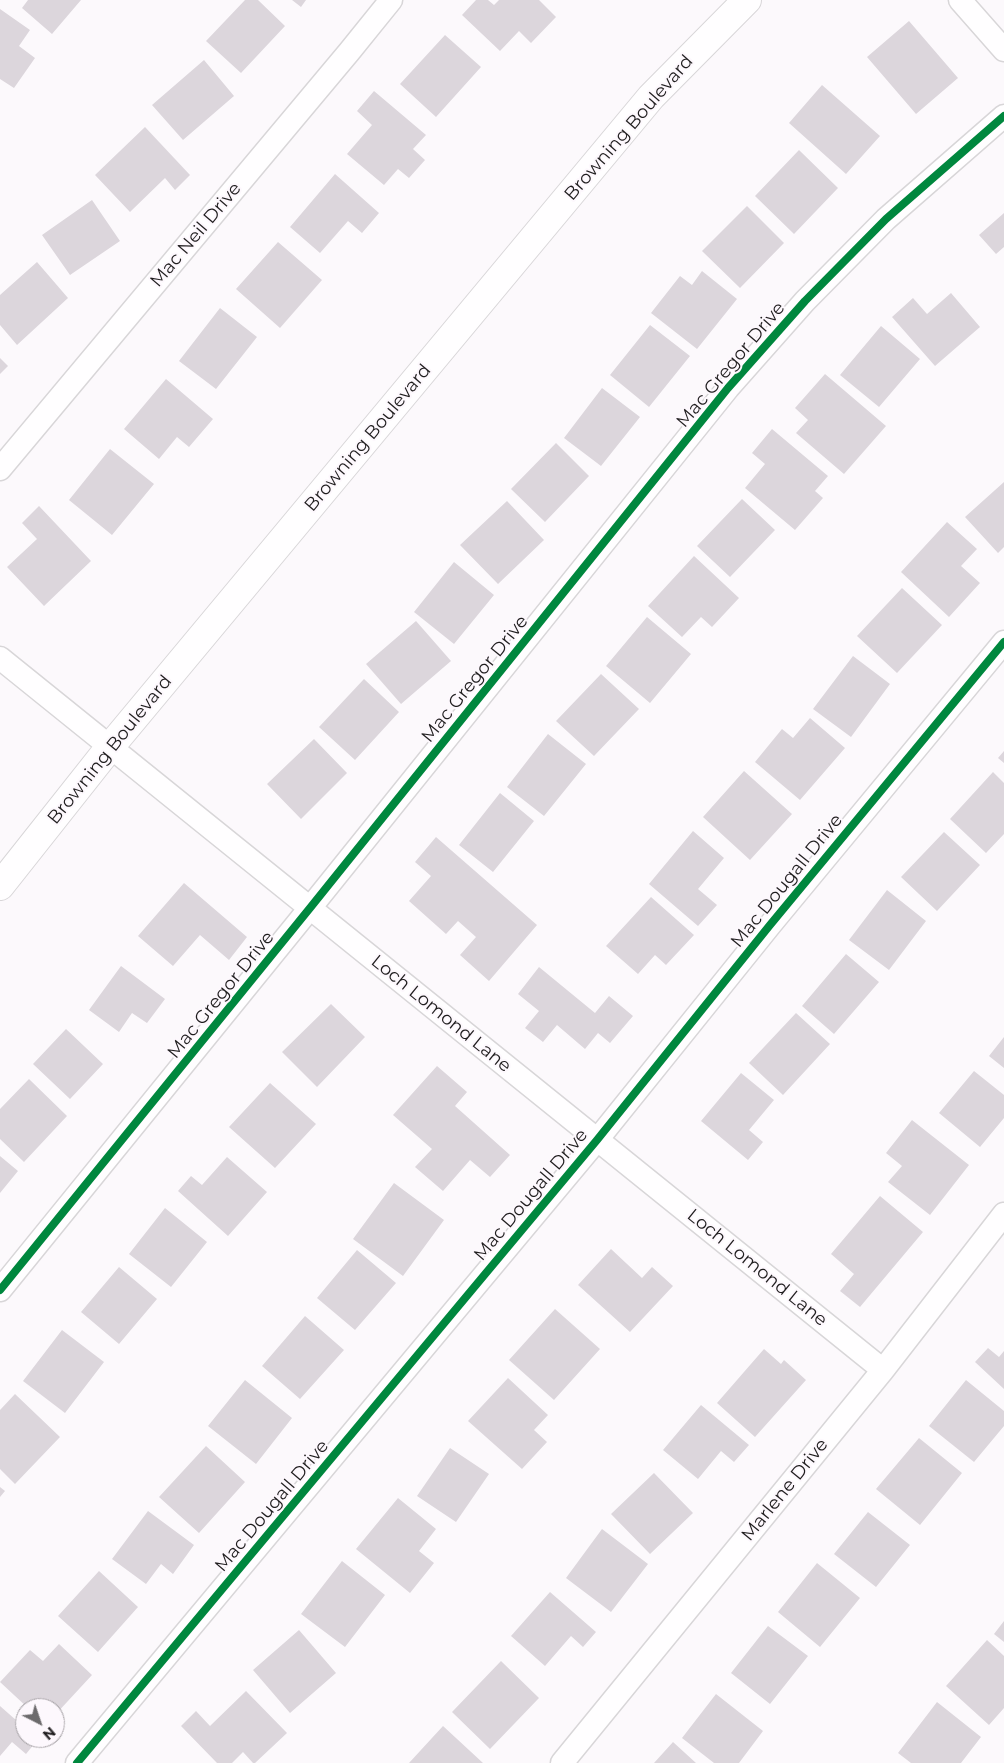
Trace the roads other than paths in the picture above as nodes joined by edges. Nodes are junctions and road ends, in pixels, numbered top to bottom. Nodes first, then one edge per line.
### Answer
1 (391, 0) edge
2 (747, 0) edge
3 (960, 0) edge
4 (1004, 50) edge
5 (1004, 116) edge
6 (0, 469) edge
7 (1004, 642) edge
8 (0, 658) edge
9 (110, 747) junction
10 (0, 886) edge
11 (310, 908) junction
12 (597, 1140) junction
13 (1004, 1214) edge
14 (0, 1290) edge
15 (883, 1370) junction
16 (77, 1763) edge
17 (562, 1763) edge

1 - 6 street, Mac Neil Drive
2 - 9 street, Browning Boulevard
3 - 4 street
5 - 11 street, Mac Gregor Drive
7 - 12 street, Mac Dougall Drive
8 - 9 street, Loch Lomond Lane
9 - 10 street, Browning Boulevard
9 - 11 street, Loch Lomond Lane
11 - 12 street, Loch Lomond Lane
11 - 14 street, Mac Gregor Drive
12 - 15 street, Loch Lomond Lane
12 - 16 street, Mac Dougall Drive
13 - 15 street, Marlene Drive
15 - 17 street, Marlene Drive

